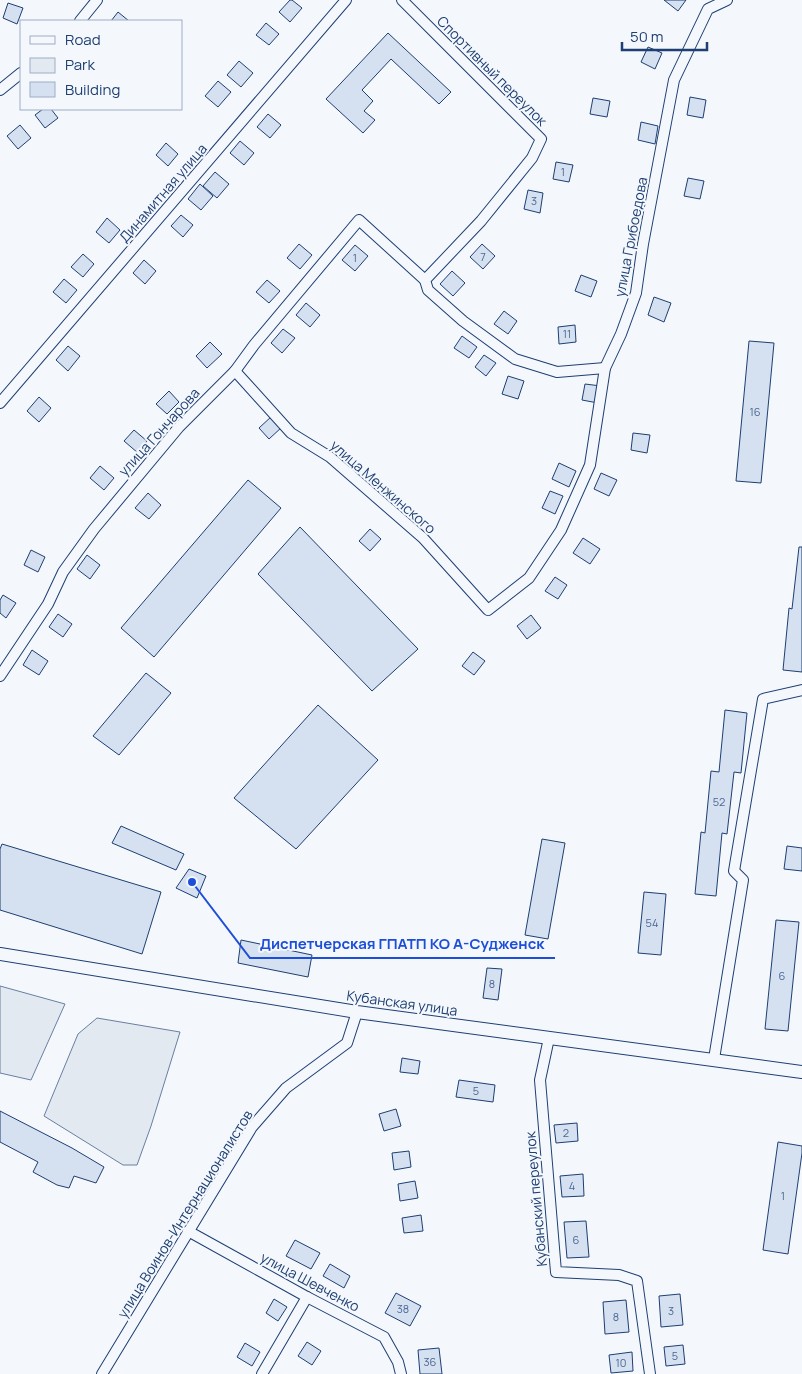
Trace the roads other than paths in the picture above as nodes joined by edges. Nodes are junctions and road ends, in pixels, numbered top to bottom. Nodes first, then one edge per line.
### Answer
1 (97, 0) edge
2 (346, 0) edge
3 (402, 0) edge
4 (707, 0) edge
5 (727, 0) edge
6 (705, 15) junction
7 (81, 20) edge
8 (20, 74) edge
9 (0, 90) edge
10 (425, 280) junction
11 (605, 368) junction
12 (235, 371) junction
13 (0, 403) edge
14 (488, 610) joint
15 (0, 676) edge
16 (802, 690) edge
17 (0, 954) edge
18 (357, 1012) junction
19 (549, 1038) junction
20 (714, 1059) junction
21 (802, 1072) edge
22 (188, 1231) junction
23 (307, 1297) junction
24 (102, 1374) edge
25 (262, 1374) edge
26 (400, 1374) edge
27 (650, 1374) edge

1 - 7 street
2 - 13 street, Динамитная улица
3 - 10 street, Спортивный переулок
4 - 6 street, улица Грибоедова
5 - 6 street, улица Грибоедова
6 - 11 street, улица Грибоедова
8 - 9 street
10 - 11 street
10 - 12 street, улица Гончарова
11 - 14 street, улица Грибоедова
12 - 14 street, улица Менжинского
12 - 15 street, улица Гончарова
16 - 20 street
17 - 18 street, Кубанская улица
18 - 19 street, Кубанская улица
18 - 22 street, улица Воинов-Интернационалистов
19 - 20 street, Кубанская улица
19 - 27 street, Кубанский переулок
20 - 21 street, Кубанская улица
22 - 23 street, улица Шевченко
22 - 24 street, улица Воинов-Интернационалистов
23 - 25 street
23 - 26 street, улица Шевченко

